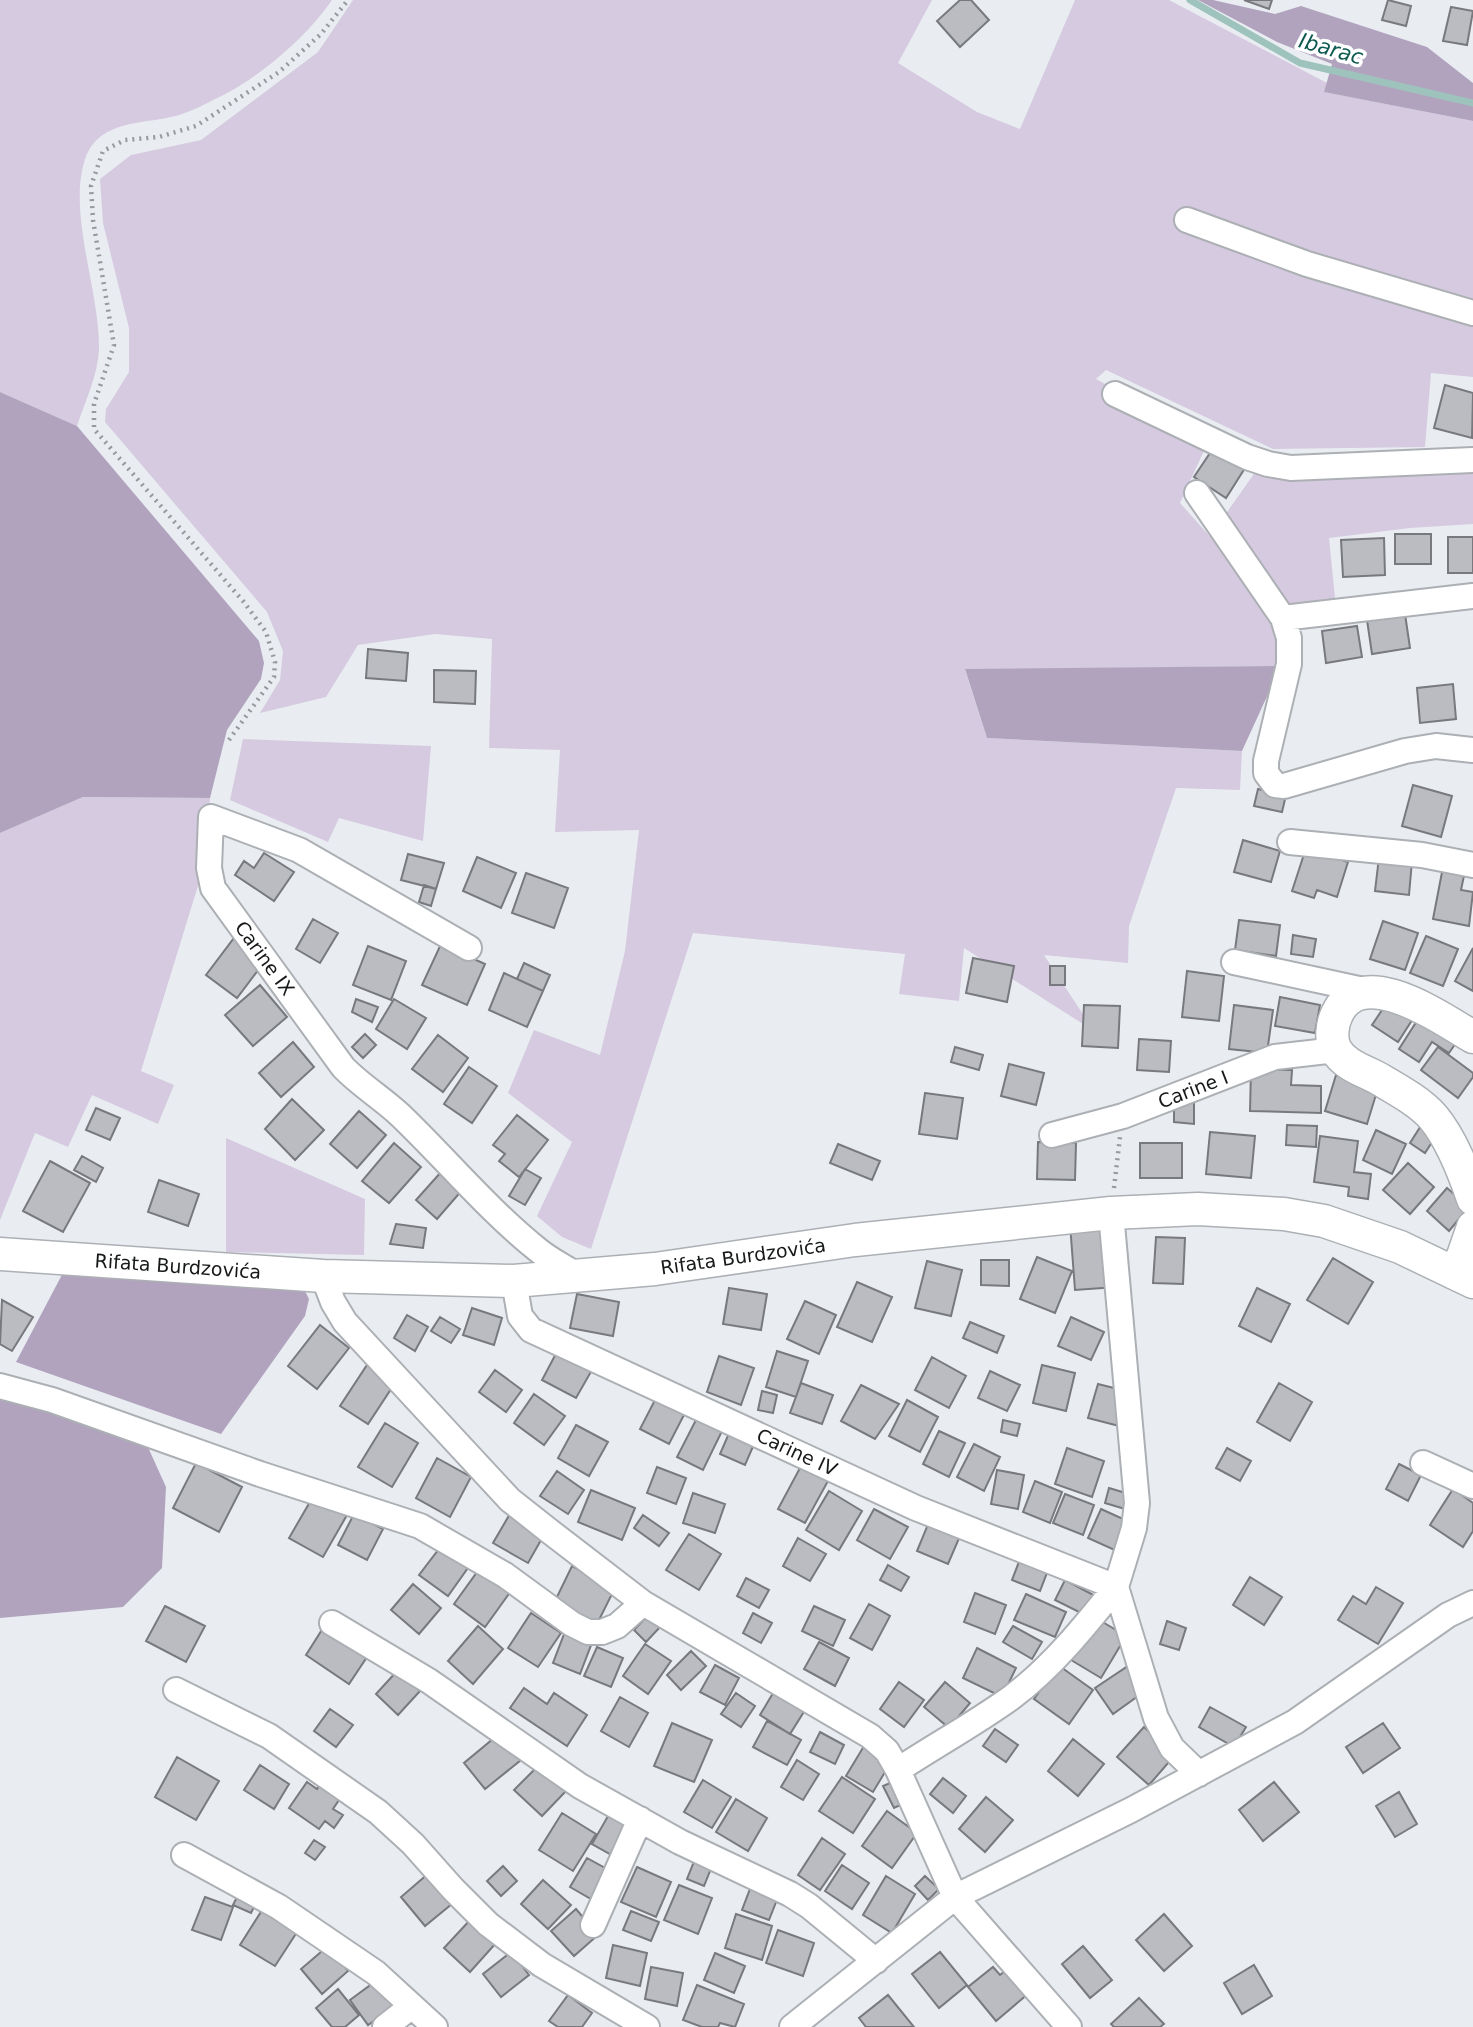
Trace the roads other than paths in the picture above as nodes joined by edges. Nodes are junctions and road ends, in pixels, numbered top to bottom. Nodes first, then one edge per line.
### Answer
1 (1187, 220) dead end
2 (1473, 313) edge
3 (1115, 394) dead end
4 (1473, 460) edge
5 (1197, 494) dead end
6 (1473, 596) edge
7 (1283, 618) junction
8 (1473, 750) edge
9 (1290, 842) dead end
10 (1473, 865) edge
11 (468, 948) dead end
12 (1234, 962) dead end
13 (1367, 991) junction
14 (1473, 1037) edge
15 (1336, 1050) junction
16 (1052, 1135) dead end
17 (1473, 1199) edge
18 (1111, 1213) junction
19 (1473, 1227) edge
20 (0, 1254) edge
21 (323, 1276) junction
22 (578, 1276) junction
23 (1464, 1278) edge
24 (514, 1281) junction
25 (0, 1386) edge
26 (1423, 1463) dead end
27 (1473, 1486) edge
28 (1116, 1587) junction
29 (643, 1603) junction
30 (1472, 1605) edge
31 (332, 1623) dead end
32 (176, 1690) dead end
33 (898, 1770) junction
34 (1199, 1774) junction
35 (640, 1819) junction
36 (184, 1855) dead end
37 (955, 1897) junction
38 (593, 1925) dead end
39 (876, 1961) junction
40 (412, 2006) junction
41 (385, 2027) edge
42 (435, 2027) edge
43 (647, 2027) edge
44 (792, 2027) edge
45 (1069, 2027) edge

1 - 2 street
3 - 4 street
5 - 7 street
6 - 7 street
7 - 8 street
9 - 10 street
11 - 22 street, Carine IX
12 - 13 street
13 - 14 street
13 - 15 street
15 - 16 street, Carine I
15 - 17 street
18 - 22 street, Rifata Burdzovića
18 - 23 street, Rifata Burdzovića
18 - 28 street
19 - 23 street
20 - 21 street, Rifata Burdzovića
21 - 24 street, Rifata Burdzovića
21 - 29 street
22 - 24 street, Rifata Burdzovića
24 - 28 street, Carine IV
25 - 29 street
26 - 27 street
28 - 33 street
28 - 34 street
29 - 33 street
30 - 34 street
31 - 35 street
32 - 43 street
33 - 37 street
34 - 37 street
35 - 38 street
35 - 39 street
36 - 40 street
37 - 39 street
37 - 45 street
39 - 44 street
40 - 41 street
40 - 42 street

